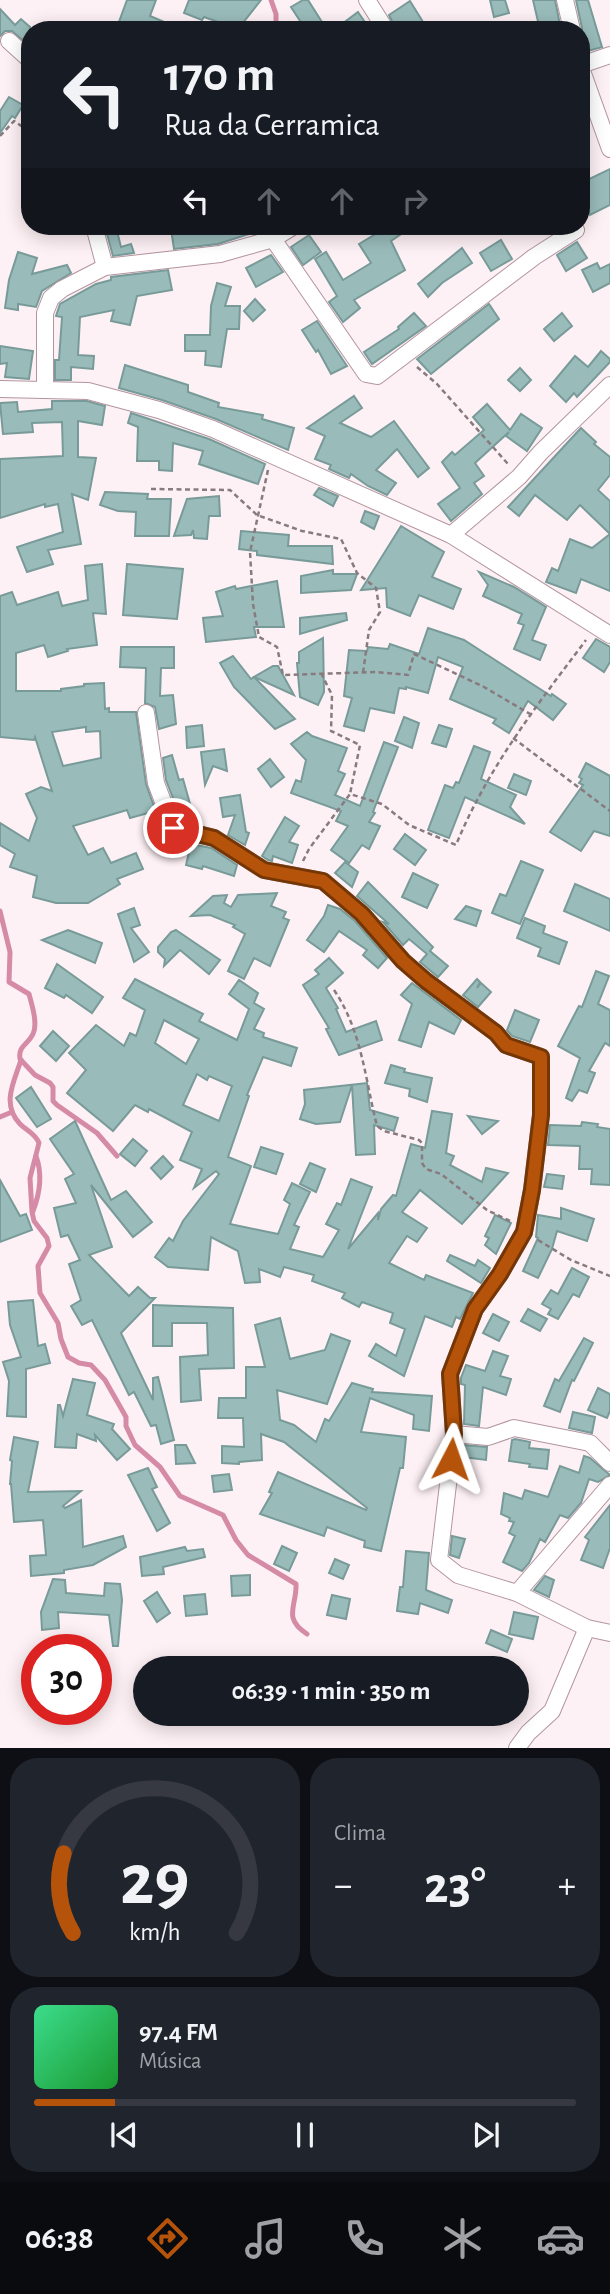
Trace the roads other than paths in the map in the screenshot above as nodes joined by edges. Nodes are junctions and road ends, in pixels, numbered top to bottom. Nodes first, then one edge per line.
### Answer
1 (367, 0) edge
2 (565, 0) edge
3 (380, 21) edge
4 (570, 21) edge
5 (9, 41) dead end
6 (21, 52) edge
7 (610, 55) edge
8 (590, 63) edge
9 (590, 92) edge
10 (610, 149) edge
11 (96, 235) edge
12 (279, 235) edge
13 (568, 235) edge
14 (273, 239) junction
15 (105, 267) junction
16 (610, 385) edge
17 (0, 389) edge
18 (45, 389) junction
19 (451, 535) junction
20 (610, 635) edge
21 (146, 713) dead end
22 (454, 1434) junction
23 (610, 1463) edge
24 (610, 1485) edge
25 (517, 1593) junction
26 (587, 1628) junction
27 (610, 1633) edge
28 (517, 1748) edge

1 - 3 street
2 - 4 street
5 - 6 street
7 - 8 street
9 - 10 street
11 - 15 street
12 - 14 street
13 - 14 street
14 - 15 street
15 - 18 street
16 - 19 street
17 - 18 street
18 - 19 street
19 - 20 street
21 - 22 street
22 - 23 street
22 - 25 street
24 - 25 street
25 - 26 street
26 - 27 street
26 - 28 street

